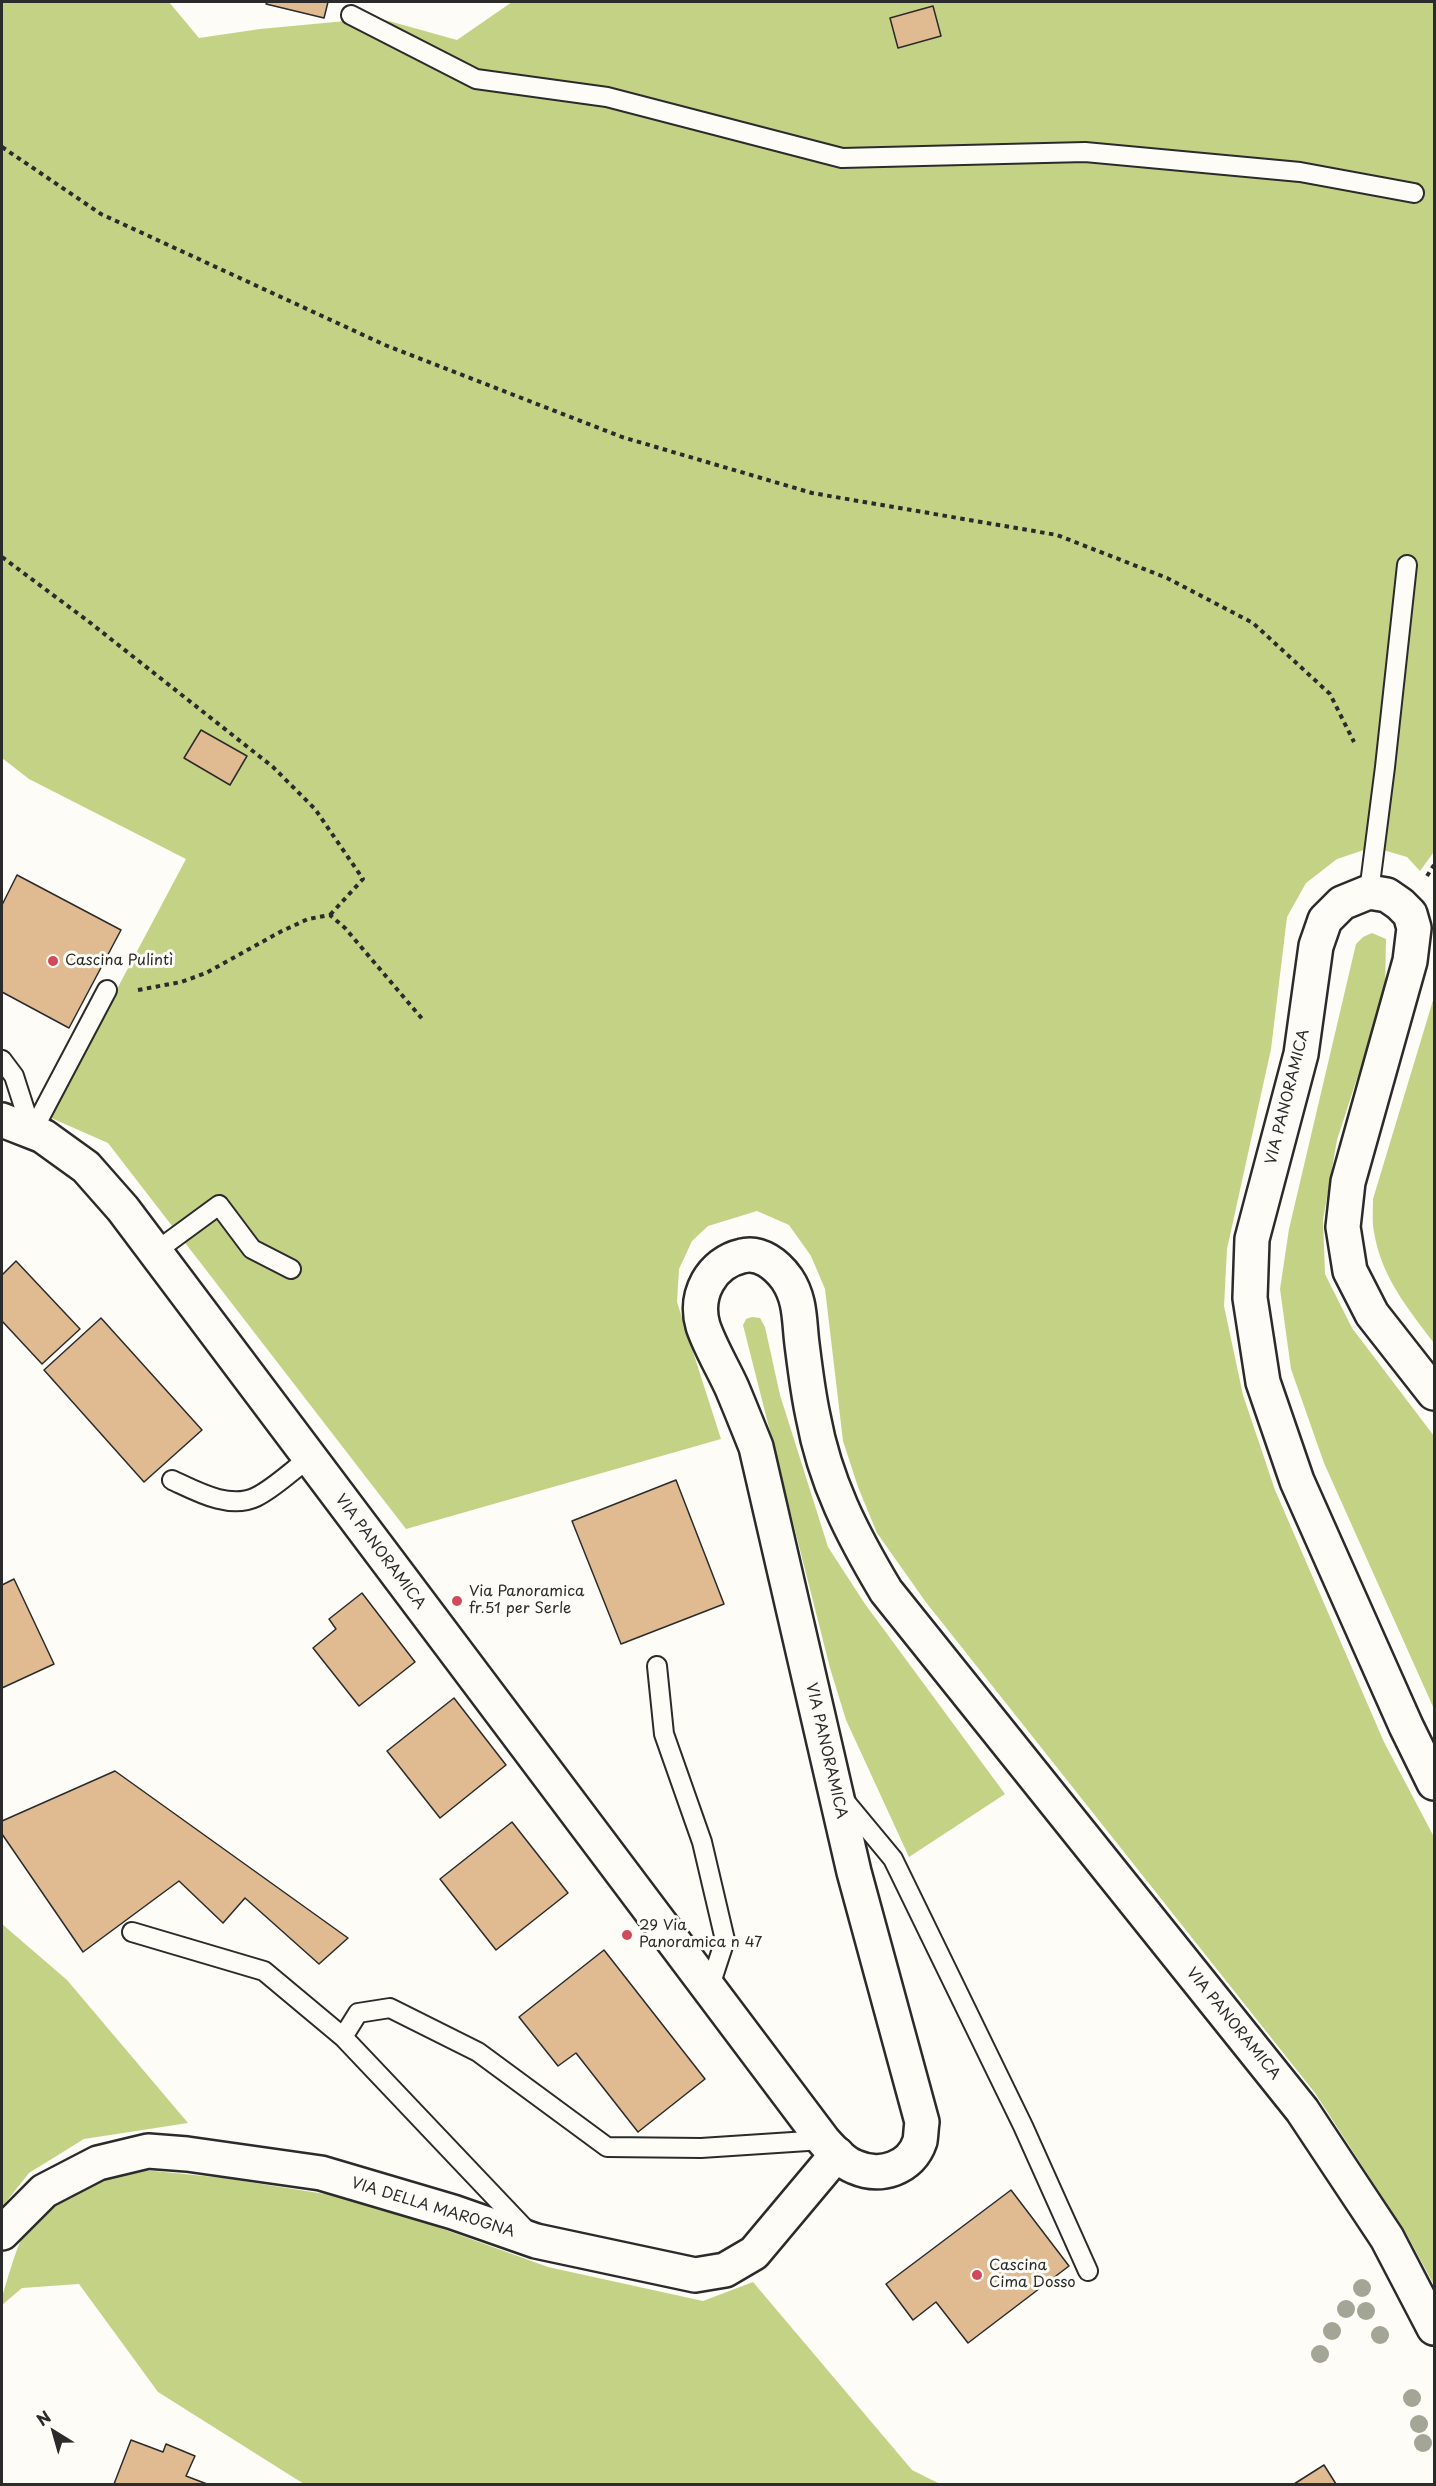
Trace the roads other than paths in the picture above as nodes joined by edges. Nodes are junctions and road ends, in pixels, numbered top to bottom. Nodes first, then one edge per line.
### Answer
1 (351, 15) dead end
2 (1414, 193) dead end
3 (1407, 565) dead end
4 (1369, 892) junction
5 (107, 990) road end
6 (2, 1060) edge
7 (2, 1120) edge
8 (32, 1132) junction
9 (156, 1252) junction
10 (291, 1269) dead end
11 (1434, 1393) edge
12 (309, 1458) junction
13 (172, 1479) dead end
14 (657, 1666) dead end
15 (1434, 1783) edge
16 (835, 1789) junction
17 (132, 1932) dead end
18 (709, 1989) junction
19 (343, 2037) junction
20 (830, 2147) junction
21 (2, 2234) edge
22 (536, 2241) junction
23 (1088, 2271) dead end
24 (1434, 2328) edge

1 - 2 lane
3 - 4 lane
4 - 11 street
4 - 15 street, VIA PANORAMICA
5 - 8 lane
6 - 8 lane
7 - 8 street, VIA PANORAMICA
8 - 9 street, VIA PANORAMICA
9 - 10 lane
9 - 12 street, VIA PANORAMICA
12 - 13 lane
12 - 18 street, VIA PANORAMICA
14 - 18 lane
16 - 20 street, VIA PANORAMICA
16 - 23 lane
16 - 24 street, VIA PANORAMICA
17 - 19 lane
18 - 20 street, VIA PANORAMICA
19 - 20 lane
19 - 22 lane
20 - 22 street, VIA DELLA MAROGNA
21 - 22 street, VIA DELLA MAROGNA

